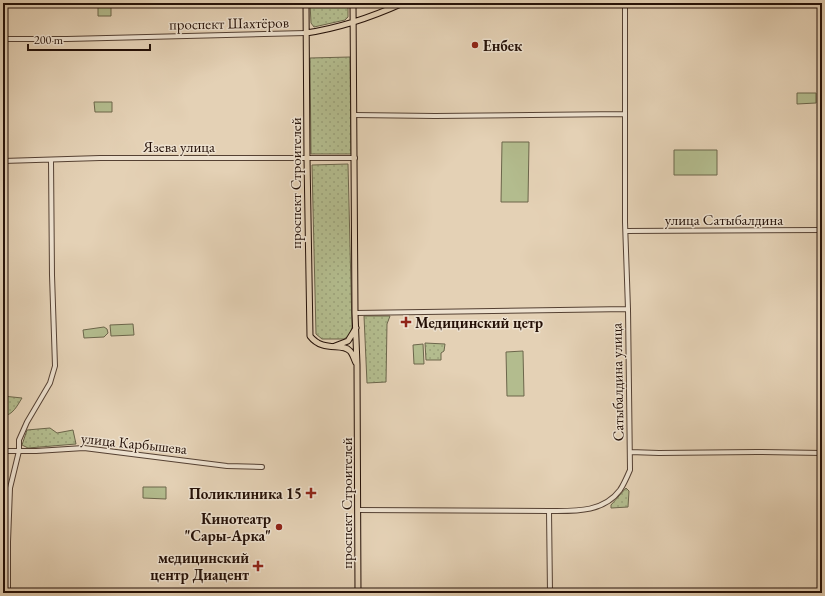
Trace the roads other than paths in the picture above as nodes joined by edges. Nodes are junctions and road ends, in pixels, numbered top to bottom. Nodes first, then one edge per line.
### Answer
1 (306, 3) edge
2 (353, 3) edge
3 (403, 3) edge
4 (625, 3) edge
5 (353, 22) junction
6 (306, 34) junction
7 (3, 39) edge
8 (624, 114) junction
9 (354, 115) junction
10 (307, 158) junction
11 (355, 158) junction
12 (50, 160) junction
13 (3, 161) edge
14 (822, 230) edge
15 (626, 231) junction
16 (628, 309) junction
17 (355, 313) junction
18 (356, 328) junction
19 (333, 347) junction
20 (357, 365) junction
21 (3, 451) edge
22 (19, 451) junction
23 (630, 452) junction
24 (822, 453) edge
25 (262, 467) dead end
26 (358, 510) junction
27 (549, 511) junction
28 (8, 593) edge
29 (358, 593) edge
30 (550, 593) edge

1 - 6 main road, проспект Строителей
2 - 5 main road, проспект Строителей
3 - 5 main road, проспект Шахтёров
4 - 8 street, Сатыбалдина улица
5 - 6 main road, проспект Шахтёров
5 - 9 main road, проспект Строителей
6 - 7 street, проспект Шахтёров
6 - 10 main road, проспект Строителей
8 - 9 street
8 - 15 street, Сатыбалдина улица
9 - 11 main road, проспект Строителей
10 - 11 street, Язева улица
10 - 12 street, Язева улица
10 - 19 main road, проспект Строителей
11 - 17 main road, проспект Строителей
12 - 13 street, Язева улица
12 - 22 street
14 - 15 street, улица Сатыбалдина
15 - 16 street, Сатыбалдина улица
16 - 17 street
16 - 23 street, Сатыбалдина улица
17 - 18 main road, проспект Строителей
18 - 19 main road
18 - 20 main road, проспект Строителей
19 - 20 main road, проспект Строителей
20 - 26 main road, проспект Строителей
21 - 22 street, улица Карбышева
22 - 25 street, улица Карбышева
22 - 28 street
23 - 24 street
23 - 27 street, Сатыбалдина улица
26 - 27 street, Сатыбалдина улица
26 - 29 main road, проспект Строителей
27 - 30 street

